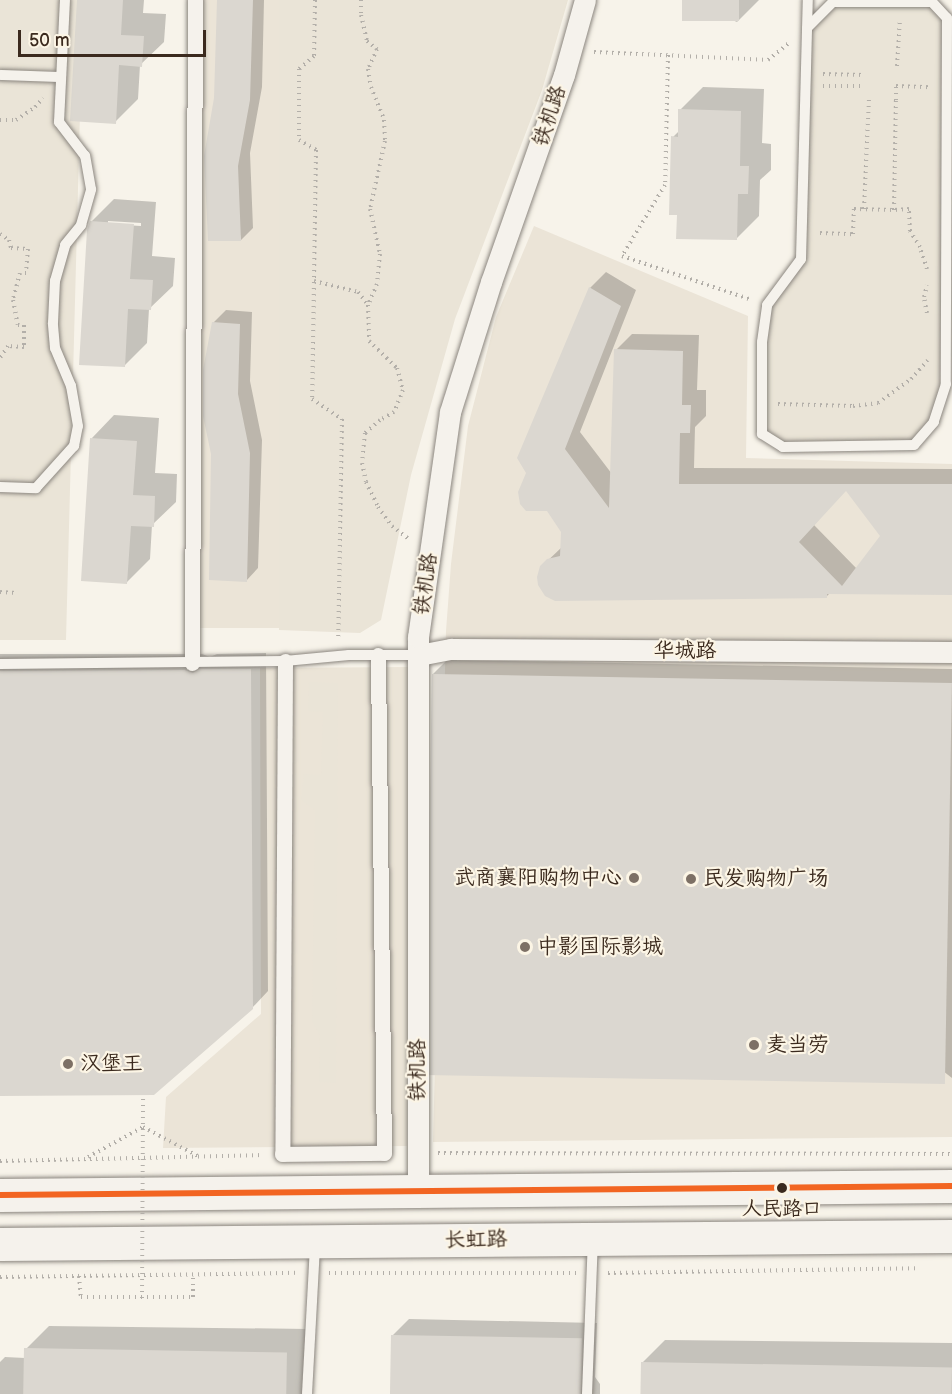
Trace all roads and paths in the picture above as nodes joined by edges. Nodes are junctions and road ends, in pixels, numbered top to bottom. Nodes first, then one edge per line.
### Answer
1 (65, 0) edge
2 (195, 0) edge
3 (315, 0) edge
4 (361, 0) edge
5 (585, 0) edge
6 (808, 0) edge
7 (901, 4) junction
8 (807, 28) junction
9 (571, 51) junction
10 (668, 55) junction
11 (897, 66) dead end
12 (0, 75) edge
13 (864, 75) dead end
14 (61, 77) junction
15 (805, 80) junction
16 (864, 86) dead end
17 (947, 87) junction
18 (870, 99) dead end
19 (0, 120) edge
20 (864, 209) junction
21 (894, 210) junction
22 (802, 233) junction
23 (0, 234) edge
24 (314, 281) junction
25 (368, 305) junction
26 (766, 305) junction
27 (928, 319) dead end
28 (930, 352) dead end
29 (0, 358) edge
30 (762, 403) junction
31 (0, 487) edge
32 (430, 556) junction
33 (0, 592) edge
34 (17, 593) dead end
35 (952, 652) edge
36 (378, 655) junction
37 (419, 656) junction
38 (338, 657) junction
39 (285, 662) junction
40 (192, 663) junction
41 (0, 664) edge
42 (143, 1095) dead end
43 (143, 1127) junction
44 (418, 1153) junction
45 (282, 1154) junction
46 (952, 1154) edge
47 (198, 1156) junction
48 (85, 1159) junction
49 (0, 1161) edge
50 (952, 1186) edge
51 (418, 1191) junction
52 (0, 1195) edge
53 (952, 1236) edge
54 (594, 1239) junction
55 (0, 1244) edge
56 (314, 1257) junction
57 (928, 1268) dead end
58 (592, 1273) junction
59 (193, 1275) junction
60 (79, 1276) junction
61 (0, 1278) edge
62 (141, 1298) junction
63 (307, 1394) edge
64 (587, 1394) edge

1 - 14 lane
2 - 40 street
3 - 24 path
4 - 25 path
5 - 9 street, 铁机路
6 - 8 lane
7 - 8 lane
7 - 11 path
7 - 17 lane
8 - 10 path
8 - 15 lane
9 - 10 path
9 - 32 street, 铁机路
10 - 26 path
12 - 14 lane
13 - 15 path
14 - 19 path
14 - 31 lane
15 - 16 path
15 - 22 lane
17 - 21 path
17 - 30 lane
18 - 20 path
20 - 21 path
20 - 22 path
21 - 27 path
22 - 26 lane
23 - 29 path
24 - 25 path
24 - 38 path
25 - 32 path
26 - 30 lane
28 - 30 path
32 - 37 street, 铁机路
33 - 34 path
35 - 37 street, 华城路
36 - 37 lane
36 - 38 lane
36 - 45 street
37 - 44 street, 铁机路
38 - 39 lane
39 - 40 lane
39 - 45 street
40 - 41 lane
42 - 43 path, bridge
43 - 47 path
43 - 48 path
43 - 62 path, bridge
44 - 46 path
44 - 51 street, 铁机路
45 - 47 path
47 - 48 path
48 - 49 path
50 - 51 highway
51 - 52 highway
53 - 54 highway, 长虹路
54 - 56 highway, 长虹路
54 - 58 lane
55 - 56 highway, 长虹路
56 - 58 path
56 - 59 path
56 - 63 lane
57 - 58 path
58 - 64 lane
59 - 60 path
59 - 62 path
60 - 61 path
60 - 62 path

